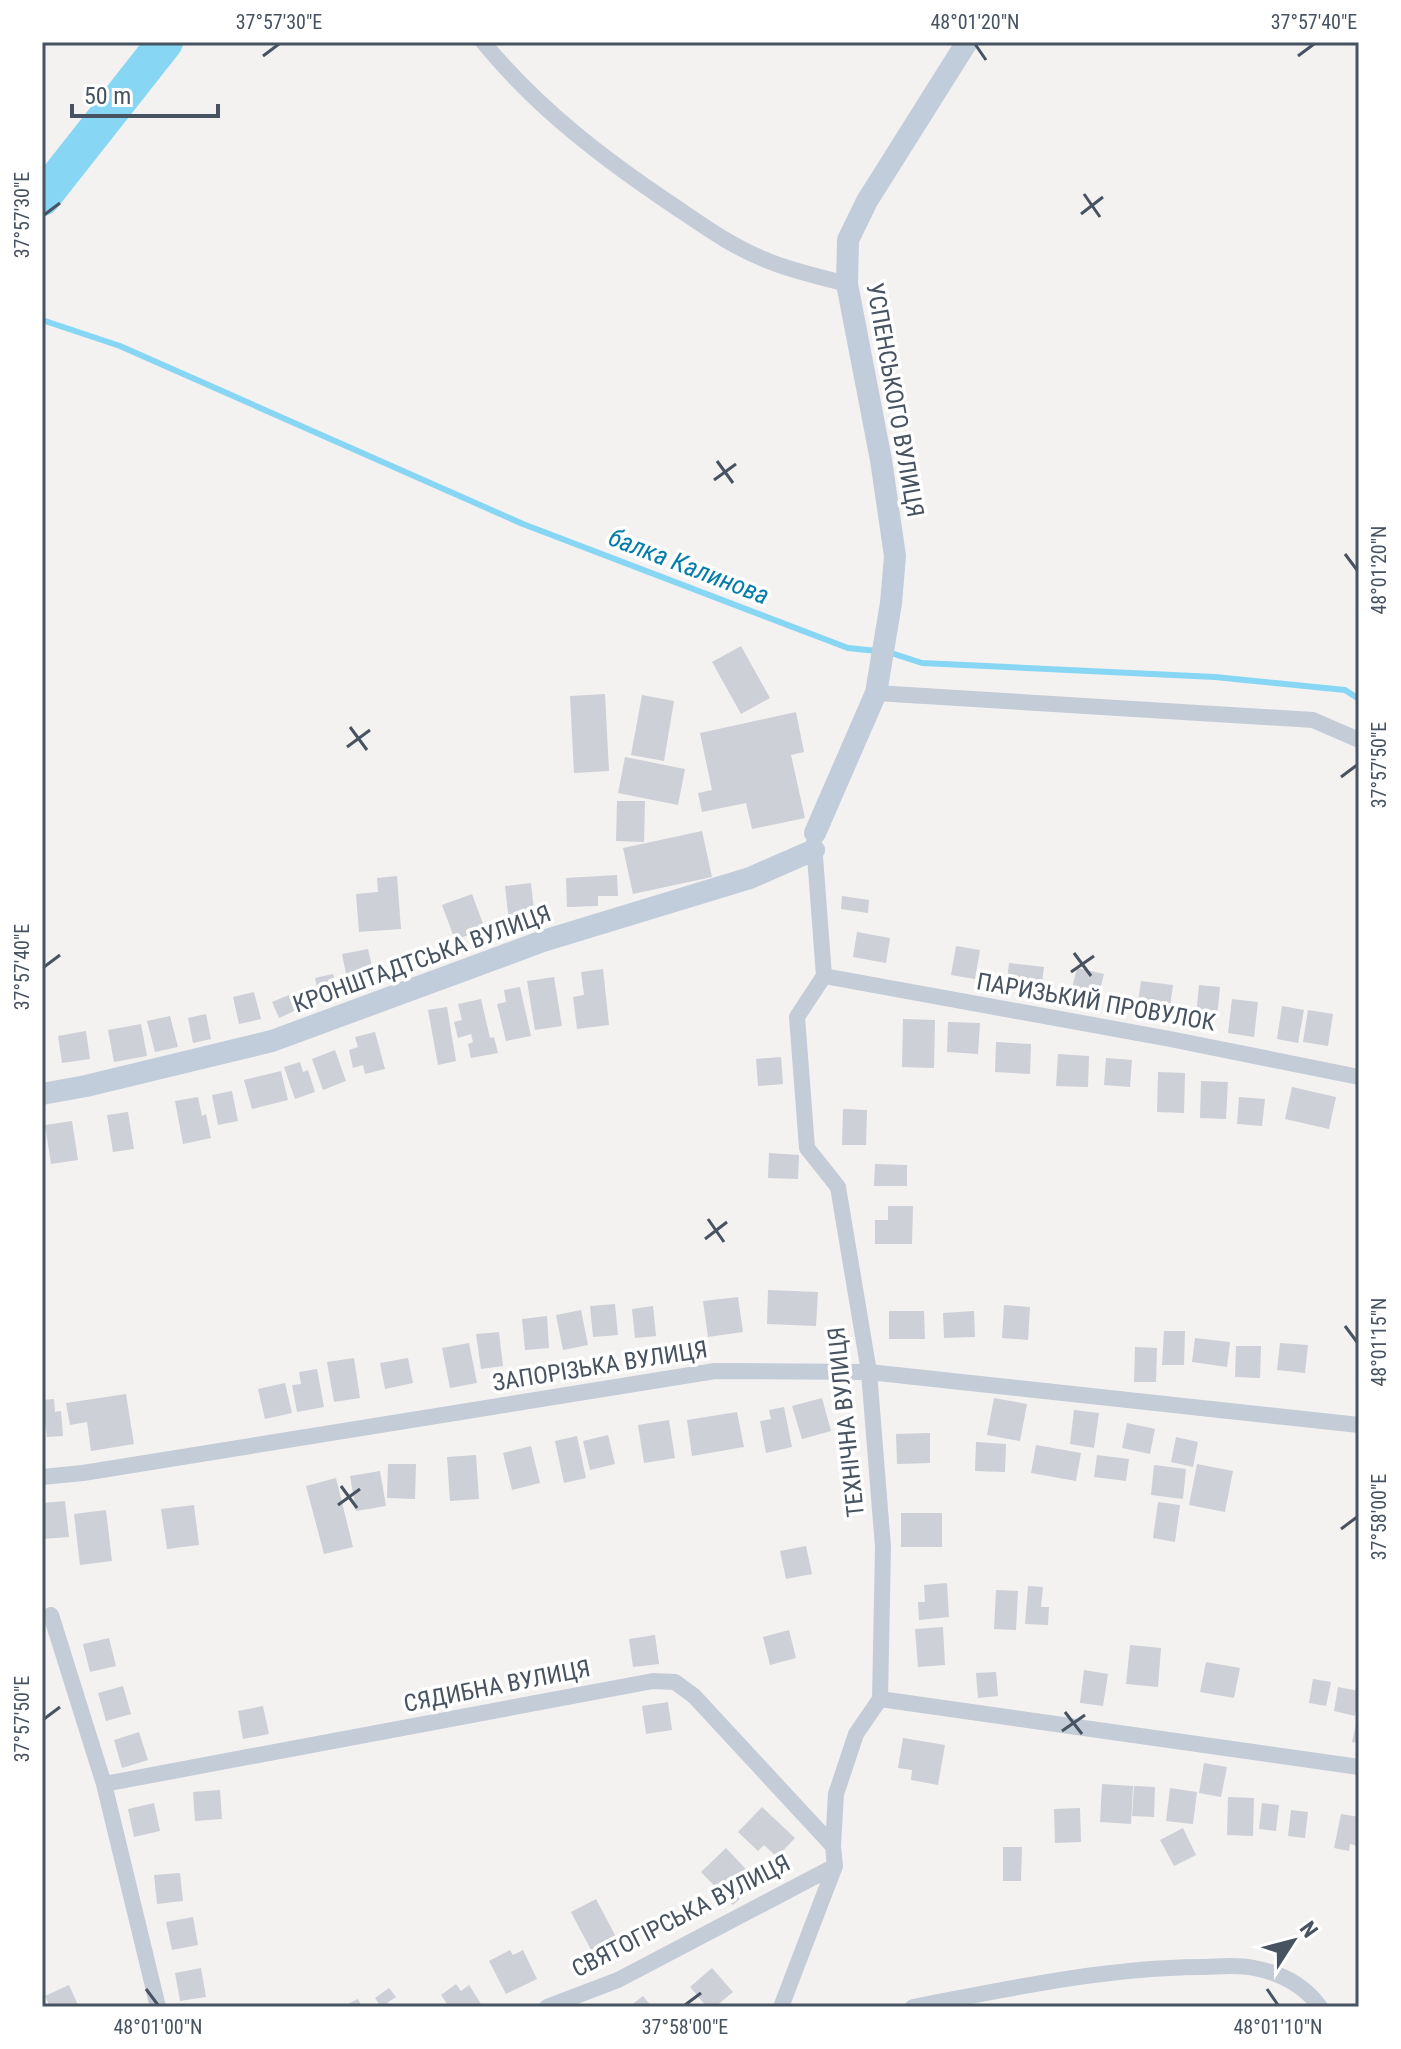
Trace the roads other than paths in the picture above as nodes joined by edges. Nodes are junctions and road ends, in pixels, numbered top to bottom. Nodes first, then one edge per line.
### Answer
1 (483, 42) edge
2 (967, 42) edge
3 (847, 284) junction
4 (876, 693) junction
5 (1359, 740) edge
6 (814, 842) junction
7 (824, 976) junction
8 (1359, 1077) edge
9 (42, 1094) edge
10 (869, 1372) junction
11 (1359, 1425) edge
12 (42, 1477) edge
13 (51, 1615) dead end
14 (880, 1699) junction
15 (1359, 1767) edge
16 (104, 1784) junction
17 (833, 1846) junction
18 (835, 1866) junction
19 (158, 2007) edge
20 (547, 2007) edge
21 (781, 2007) edge
22 (913, 2007) edge
23 (1320, 2007) edge

1 - 3 street
2 - 3 street, УСПЕНСЬКОГО ВУЛИЦЯ
3 - 4 street, УСПЕНСЬКОГО ВУЛИЦЯ
4 - 5 street
4 - 6 street, УСПЕНСЬКОГО ВУЛИЦЯ
6 - 7 street
6 - 9 street, КРОНШТАДТСЬКА ВУЛИЦЯ
7 - 8 street, ПАРИЗЬКИЙ ПРОВУЛОК
7 - 10 street, ТЕХНІЧНА ВУЛИЦЯ
10 - 11 street, ЗАПОРІЗЬКА ВУЛИЦЯ
10 - 12 street, ЗАПОРІЗЬКА ВУЛИЦЯ
10 - 14 street, ТЕХНІЧНА ВУЛИЦЯ
13 - 16 street
14 - 15 street
14 - 17 street
16 - 17 street, СЯДИБНА ВУЛИЦЯ
16 - 19 street
17 - 18 street
18 - 20 street, СВЯТОГІРСЬКА ВУЛИЦЯ
18 - 21 street
22 - 23 street

